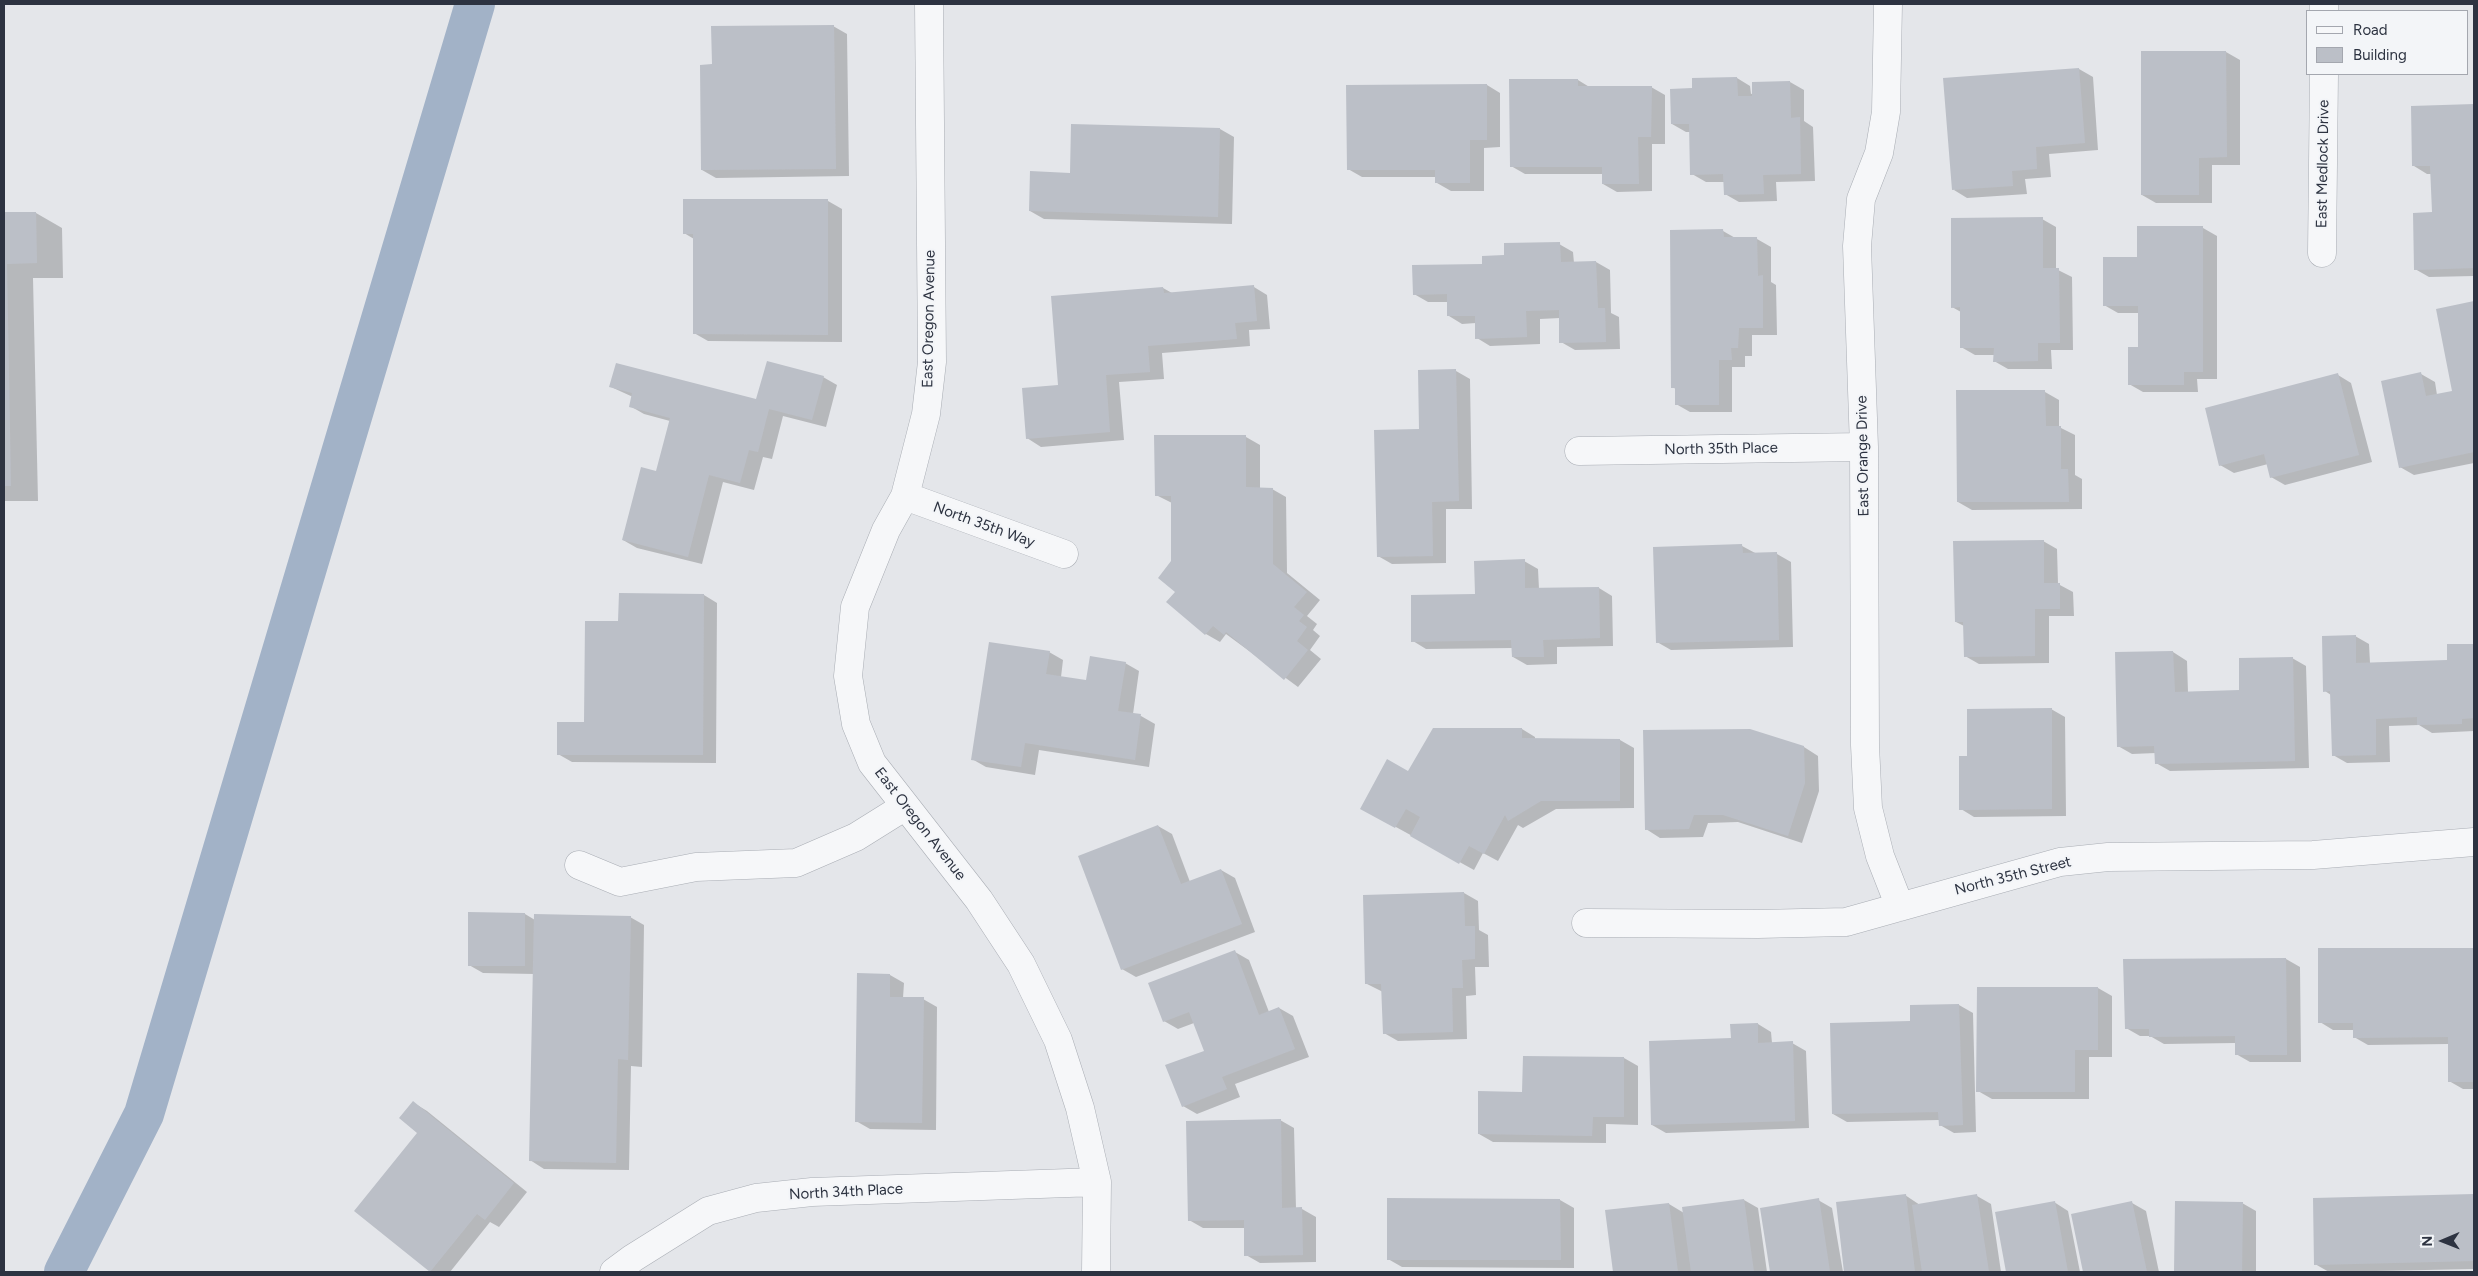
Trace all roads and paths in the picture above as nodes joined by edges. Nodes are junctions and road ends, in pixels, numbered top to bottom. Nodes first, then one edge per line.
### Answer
1 (929, 4) edge
2 (1888, 4) edge
3 (2324, 75) edge
4 (2322, 253) dead end
5 (1864, 447) junction
6 (1579, 451) dead end
7 (905, 496) junction
8 (1064, 554) dead end
9 (904, 807) junction
10 (2474, 842) edge
11 (579, 865) dead end
12 (1900, 907) junction
13 (1586, 922) dead end
14 (1097, 1182) junction
15 (614, 1272) edge
16 (1096, 1272) edge

1 - 7 street, East Oregon Avenue
2 - 5 street, East Orange Drive
3 - 4 street, East Medlock Drive
5 - 6 street, North 35th Place
5 - 12 street, East Orange Drive
7 - 8 street, North 35th Way
7 - 9 street, East Oregon Avenue
9 - 11 street
9 - 14 street, East Oregon Avenue
10 - 12 street, North 35th Street
12 - 13 street, North 35th Street
14 - 15 street, North 34th Place
14 - 16 street, East Oregon Avenue

